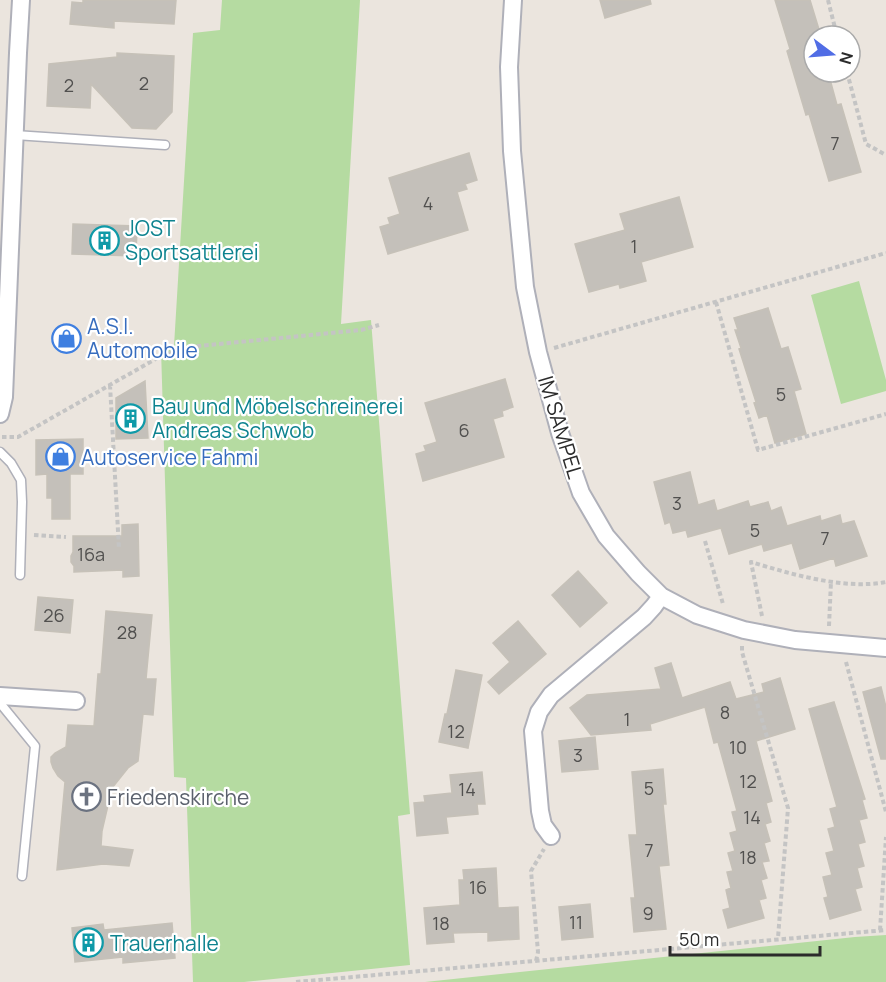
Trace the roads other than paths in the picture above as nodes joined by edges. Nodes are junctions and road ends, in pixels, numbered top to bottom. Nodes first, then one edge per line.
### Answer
1 (21, 0) edge
2 (513, 0) edge
3 (15, 135) junction
4 (165, 145) dead end
5 (0, 414) edge
6 (0, 452) edge
7 (20, 575) dead end
8 (661, 596) junction
9 (886, 648) edge
10 (0, 696) edge
11 (76, 701) dead end
12 (0, 703) edge
13 (552, 836) road end
14 (22, 876) dead end

1 - 3 street
2 - 8 street, IM SAMPEL
3 - 4 lane
3 - 5 street
6 - 7 lane
8 - 9 street, IM SAMPEL
8 - 13 street
10 - 11 street
12 - 14 lane

